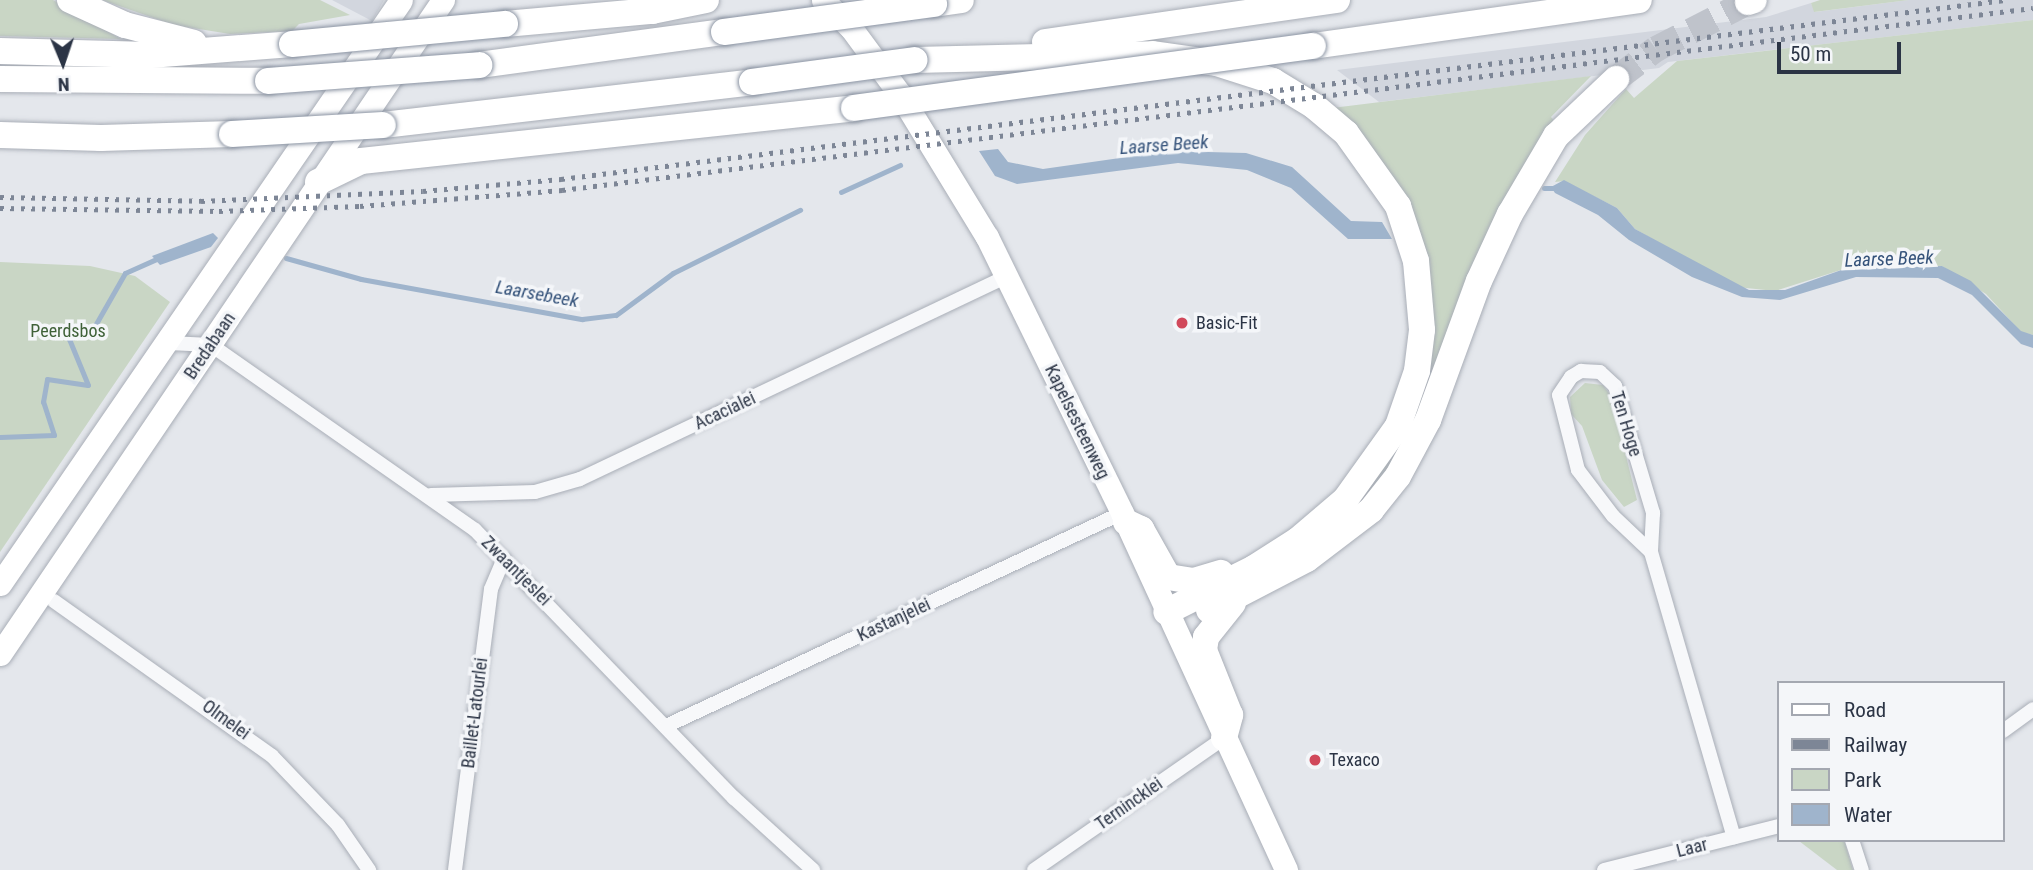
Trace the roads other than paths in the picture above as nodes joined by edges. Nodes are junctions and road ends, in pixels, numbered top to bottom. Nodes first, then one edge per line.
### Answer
1 (70, 0) edge
2 (443, 0) edge
3 (706, 0) edge
4 (823, 0) edge
5 (961, 0) edge
6 (1337, 0) edge
7 (1639, 0) edge
8 (394, 9) edge
9 (418, 37) junction
10 (240, 48) junction
11 (0, 51) edge
12 (915, 60) junction
13 (0, 79) edge
14 (1616, 79) tunnel mouth
15 (0, 135) edge
16 (318, 183) junction
17 (1006, 277) junction
18 (211, 345) junction
19 (167, 347) junction
20 (431, 495) junction
21 (1124, 518) junction
22 (1651, 552) junction
23 (1269, 557) junction
24 (504, 559) junction
25 (0, 584) edge
26 (1239, 597) junction
27 (54, 601) dead end
28 (1170, 619) junction
29 (0, 654) edge
30 (2033, 709) edge
31 (666, 726) junction
32 (2005, 730) edge
33 (1224, 738) junction
34 (1778, 826) edge
35 (1734, 837) junction
36 (1853, 842) edge
37 (369, 870) edge
38 (456, 870) edge
39 (813, 870) edge
40 (1034, 870) edge
41 (1286, 870) edge
42 (1604, 870) edge
43 (1862, 870) edge

1 - 10 highway
2 - 9 main road, Bredabaan
3 - 10 highway, bridge
4 - 17 main road, Kapelsesteenweg
5 - 13 highway, bridge
6 - 12 highway
7 - 16 highway, bridge
8 - 9 street, Bredabaan
8 - 19 main road, Bredabaan
9 - 16 main road, Bredabaan
10 - 11 highway
12 - 15 highway, bridge
12 - 23 highway
14 - 26 highway
16 - 18 main road, Bredabaan
17 - 20 street, Acacialei
17 - 21 main road, Kapelsesteenweg
18 - 19 street
18 - 20 street, Zwaantjeslei
18 - 29 main road, Bredabaan
19 - 25 main road, Bredabaan
20 - 24 street, Zwaantjeslei
21 - 23 highway
21 - 28 main road, Kapelsesteenweg
21 - 31 street, Kastanjelei
22 - 22 street, Ten Hoge
22 - 35 street, Ten Hoge
23 - 28 highway
24 - 31 street, Zwaantjeslei
24 - 38 street, Baillet-Latourlei
26 - 28 highway
26 - 33 highway
27 - 37 street, Olmelei
28 - 33 main road, Kapelsesteenweg
30 - 32 street
31 - 39 street, Zwaantjeslei
33 - 40 street, Ternincklei
33 - 41 main road, Kapelsesteenweg
34 - 35 street, Laar
35 - 42 street, Laar
36 - 43 street

